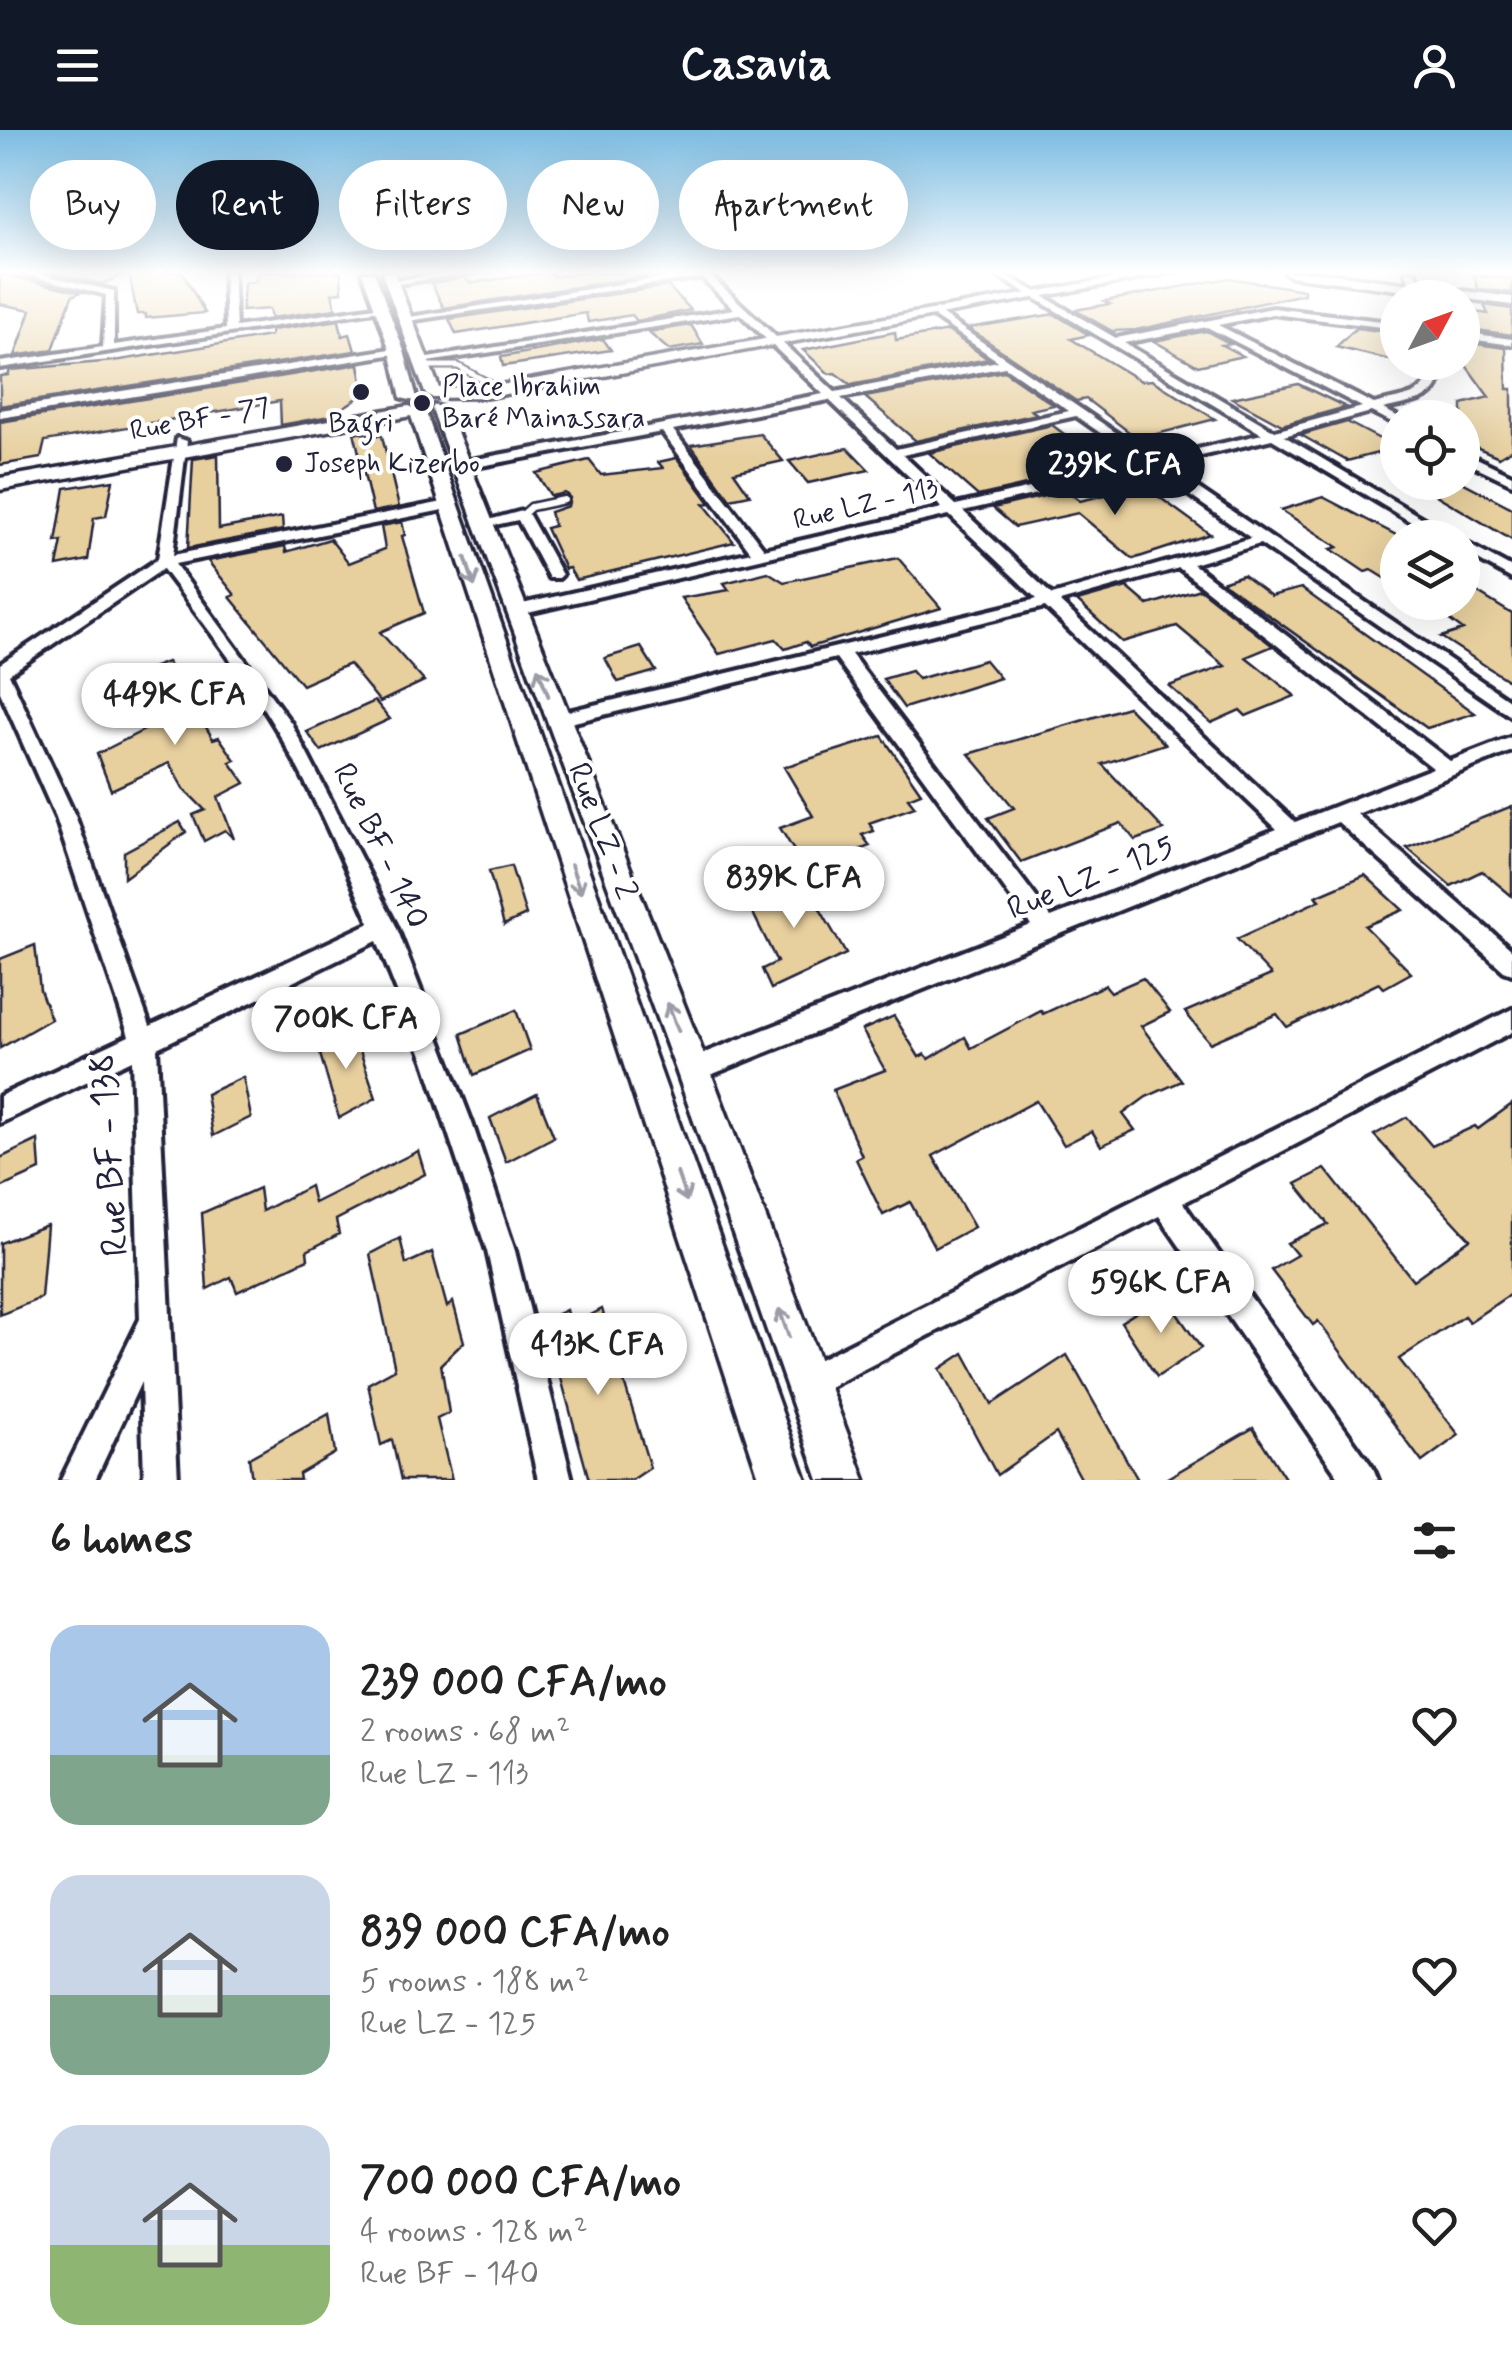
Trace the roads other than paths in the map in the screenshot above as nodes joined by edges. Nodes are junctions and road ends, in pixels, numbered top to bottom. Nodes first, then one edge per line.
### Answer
1 (109, 335) edge
2 (198, 335) edge
3 (391, 335) edge
4 (413, 335) edge
5 (594, 335) edge
6 (766, 335) edge
7 (826, 335) edge
8 (967, 335) edge
9 (1102, 335) edge
10 (1150, 335) edge
11 (1229, 335) edge
12 (1480, 338) edge
13 (1114, 342) junction
14 (1512, 342) edge
15 (775, 344) junction
16 (108, 348) junction
17 (397, 351) junction
18 (1007, 362) junction
19 (422, 363) junction
20 (0, 365) edge
21 (1435, 380) edge
22 (496, 391) junction
23 (829, 396) junction
24 (424, 403) junction
25 (1373, 408) junction
26 (1079, 412) junction
27 (1380, 412) edge
28 (0, 414) edge
29 (665, 427) junction
30 (1274, 434) junction
31 (180, 446) junction
32 (890, 454) junction
33 (1480, 461) edge
34 (1154, 464) junction
35 (460, 466) junction
36 (1504, 470) edge
37 (0, 472) edge
38 (1512, 480) edge
39 (0, 484) edge
40 (564, 500) dead end
41 (448, 505) junction
42 (952, 510) junction
43 (522, 515) junction
44 (1419, 520) edge
45 (481, 524) junction
46 (1263, 539) junction
47 (761, 555) junction
48 (1480, 555) edge
49 (164, 561) junction
50 (1182, 563) junction
51 (1512, 574) edge
52 (554, 575) dead end
53 (1048, 601) junction
54 (516, 611) junction
55 (842, 654) junction
56 (0, 672) edge
57 (1512, 710) edge
58 (558, 720) junction
59 (1512, 744) edge
60 (1448, 770) junction
61 (1342, 813) junction
62 (1294, 832) junction
63 (385, 926) junction
64 (1048, 930) junction
65 (1512, 964) edge
66 (1512, 1020) edge
67 (144, 1044) junction
68 (694, 1070) junction
69 (0, 1110) edge
70 (1164, 1200) junction
71 (157, 1316) junction
72 (805, 1383) junction
73 (78, 1480) edge
74 (161, 1480) edge
75 (555, 1480) edge
76 (783, 1480) edge
77 (842, 1480) edge
78 (1361, 1480) edge

1 - 16 street
2 - 16 street
3 - 17 main road
4 - 19 main road
5 - 19 street
6 - 15 street
7 - 15 main road, Rue BF - 77
8 - 18 street
9 - 13 street
10 - 13 street
11 - 25 street
12 - 14 street
13 - 30 street
15 - 22 main road, Rue BF - 77
15 - 23 street
16 - 20 street
17 - 24 main road
17 - 28 street
18 - 23 street
18 - 26 street
19 - 22 lane
19 - 24 main road
21 - 25 street, Rue LZ - 113
22 - 24 main road, Rue BF - 77
23 - 29 street
23 - 32 street
24 - 31 main road, Rue BF - 77
24 - 35 main road, Rue LZ - 2
24 - 41 main road, Rue LZ - 2
25 - 27 street
25 - 30 street, Rue LZ - 113
26 - 32 street
26 - 34 street
29 - 35 street
29 - 47 street
30 - 34 street, Rue LZ - 113
30 - 44 street
31 - 37 main road, Rue BF - 77
31 - 39 main road, Rue BF - 77
31 - 49 street
32 - 42 street
33 - 36 street
34 - 42 street, Rue LZ - 113
34 - 46 street
35 - 45 main road, Rue LZ - 2
36 - 38 street
40 - 43 lane
41 - 49 street
41 -> 76 main road, Rue LZ - 2
42 - 47 street, Rue LZ - 113
42 - 53 street
43 - 45 street
43 - 52 street
45 - 54 main road, Rue LZ - 2
46 - 50 street
46 - 57 street
47 - 54 street, Rue LZ - 113
48 - 51 street
49 - 56 street
49 - 63 street, Rue BF - 140
50 - 53 street
50 - 60 street
53 - 55 street
53 - 62 street
58 -> 54 main road, Rue LZ - 2
55 - 58 street
55 - 64 street
56 - 67 street, Rue BF - 138
68 -> 58 main road, Rue LZ - 2
59 - 60 street, Rue LZ - 125
60 - 61 street, Rue LZ - 125
61 - 62 street, Rue LZ - 125
61 - 65 street
62 - 64 street, Rue LZ - 125
63 - 67 street
63 - 75 street, Rue BF - 140
64 - 68 street, Rue LZ - 125
66 - 70 street
67 - 69 street
67 - 71 street, Rue BF - 138
72 -> 68 main road, Rue LZ - 2
70 - 72 street
70 - 78 street
71 - 73 street
71 - 74 street, Rue BF - 138
72 - 77 main road, Rue LZ - 2

